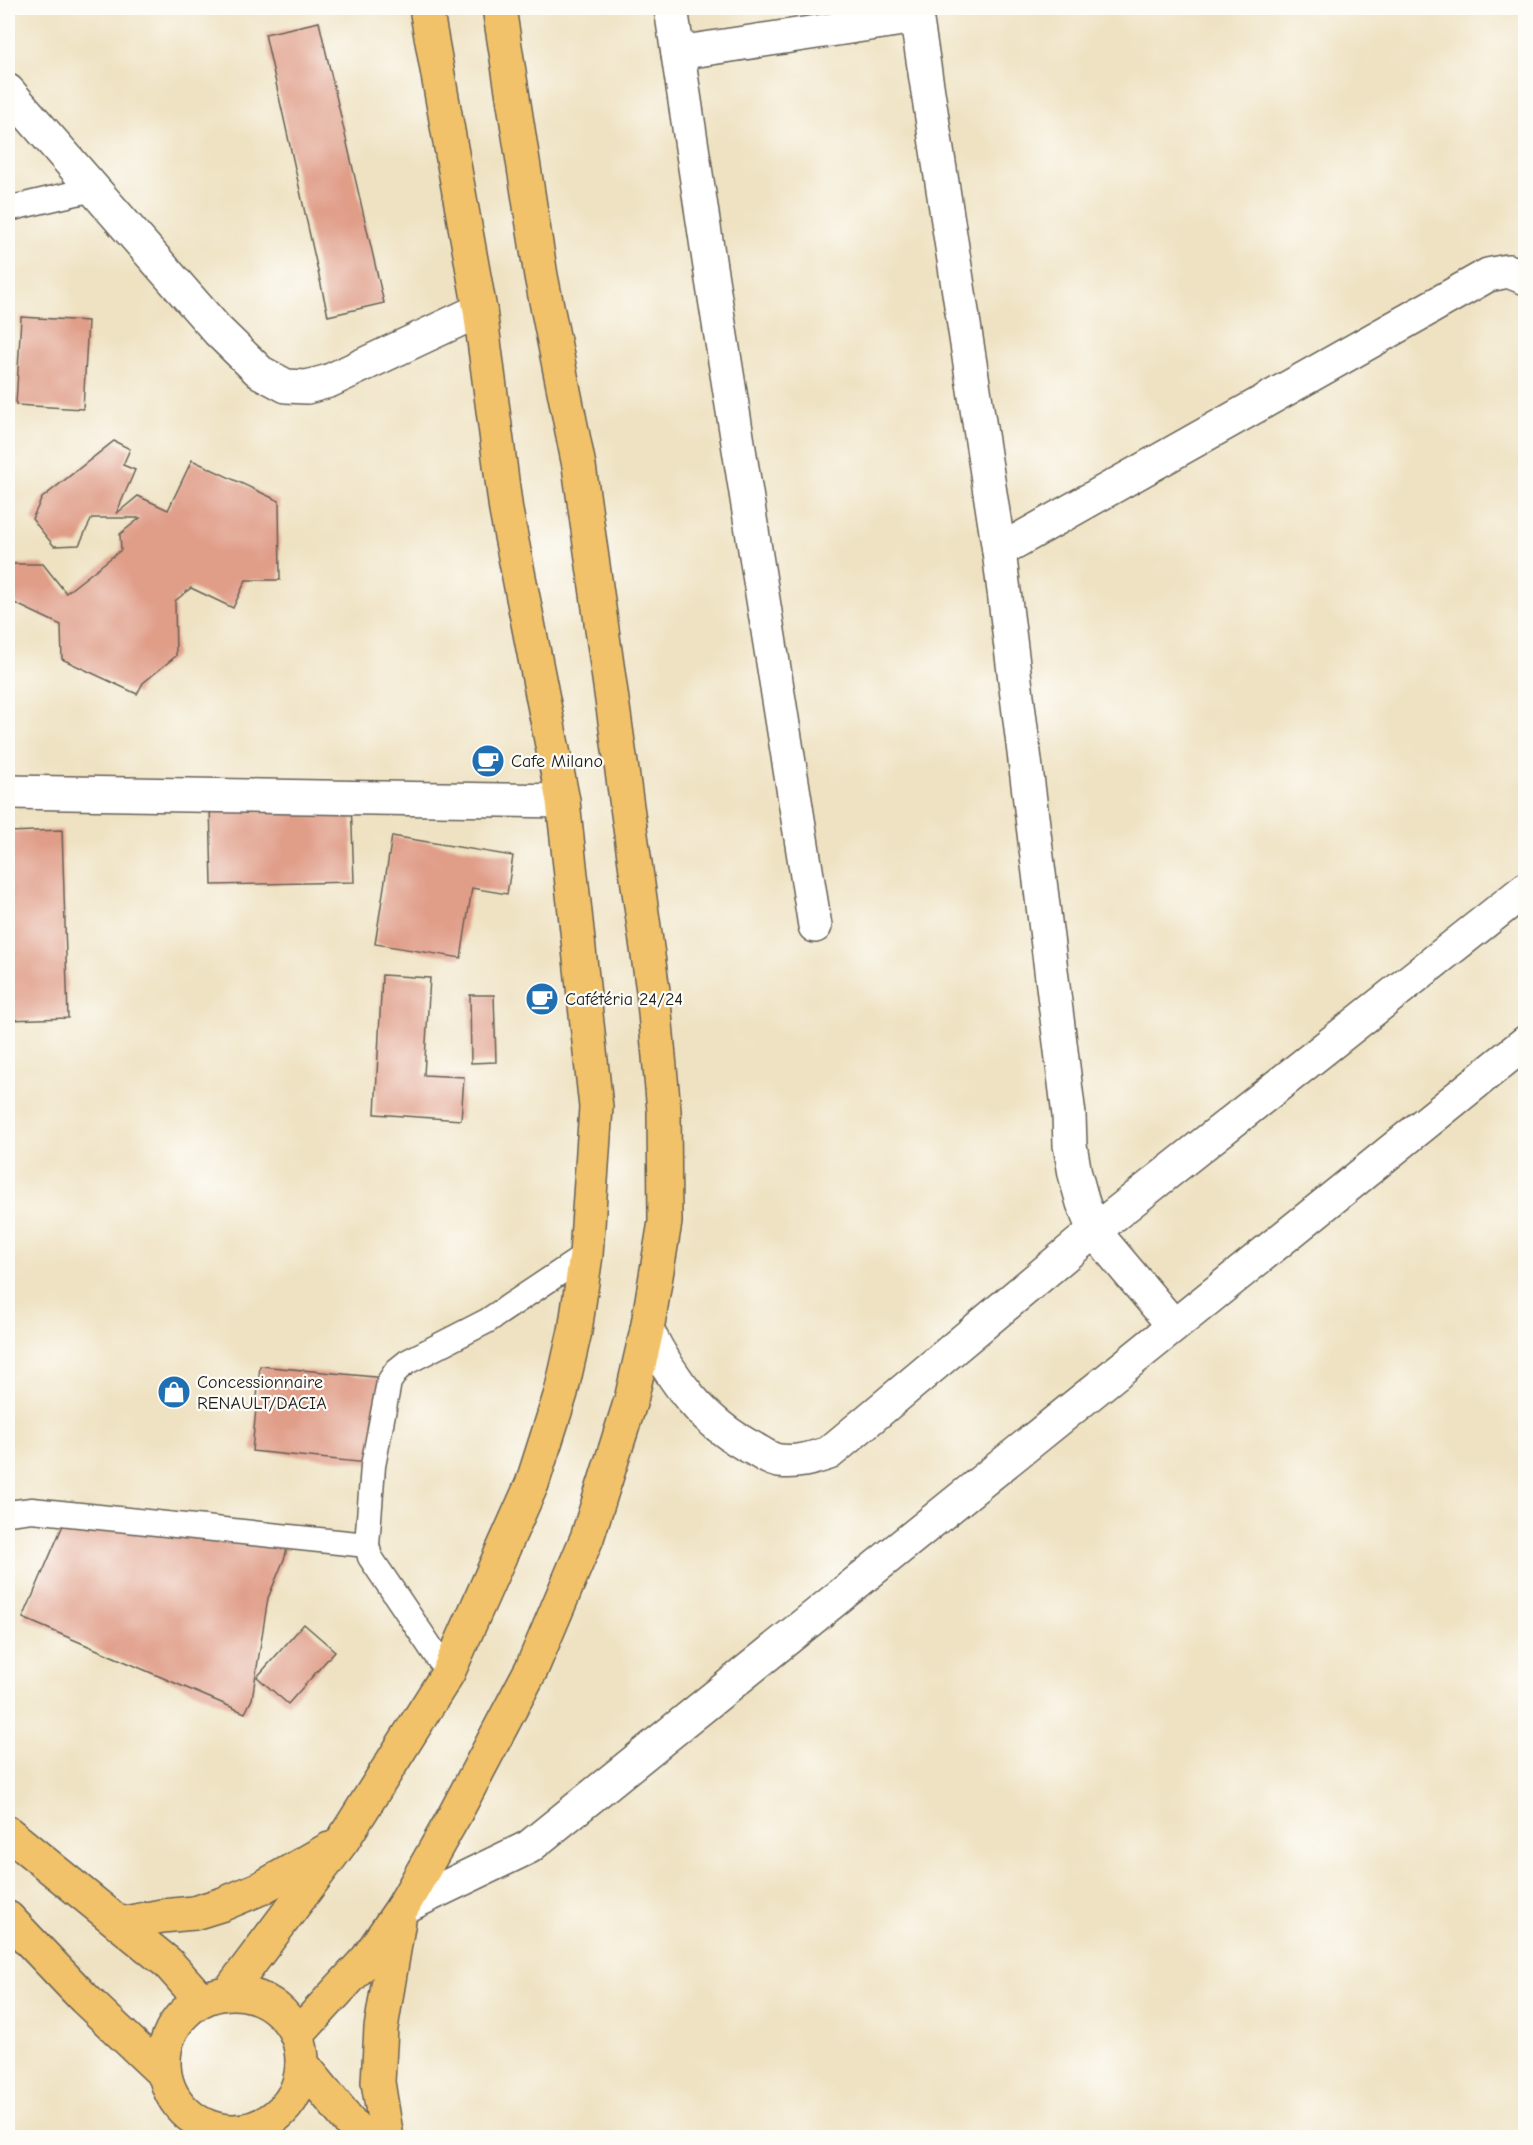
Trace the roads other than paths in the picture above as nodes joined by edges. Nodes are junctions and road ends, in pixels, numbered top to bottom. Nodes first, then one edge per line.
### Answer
1 (426, 8) edge
2 (499, 8) edge
3 (671, 8) edge
4 (915, 12) edge
5 (678, 53) junction
6 (8, 91) edge
7 (93, 189) junction
8 (8, 210) edge
9 (1526, 278) edge
10 (480, 310) junction
11 (999, 551) junction
12 (8, 792) edge
13 (563, 801) junction
14 (1526, 890) edge
15 (815, 926) dead end
16 (1526, 1042) edge
17 (1094, 1231) junction
18 (586, 1256) junction
19 (1173, 1325) junction
20 (647, 1330) junction
21 (8, 1513) edge
22 (367, 1545) junction
23 (448, 1673) junction
24 (8, 1833) edge
25 (343, 1840) junction
26 (402, 1908) junction
27 (8, 1918) edge
28 (120, 1924) junction
29 (214, 1996) junction
30 (300, 2050) junction
31 (164, 2074) junction
32 (205, 2130) edge
33 (363, 2138) edge
34 (387, 2138) edge

1 - 10 main road
2 - 20 main road
3 - 5 street
4 - 5 street
4 - 11 street
5 - 15 street
6 - 7 street
7 - 8 lane
7 - 10 street
9 - 11 street
10 - 13 main road
11 - 17 street
12 - 13 street
13 - 18 main road
14 - 17 street
16 - 19 street
17 - 19 street
17 - 20 street
18 - 22 lane
18 - 23 main road
19 - 26 street
20 - 26 main road
21 - 22 lane
22 - 23 lane
23 - 25 main road
24 - 28 main road
25 - 28 main road
25 - 29 main road
26 - 30 main road
26 - 34 main road
27 - 31 main road
28 - 29 main road
29 - 30 main road
29 - 31 main road
30 - 32 main road
30 - 33 main road
31 - 32 main road

